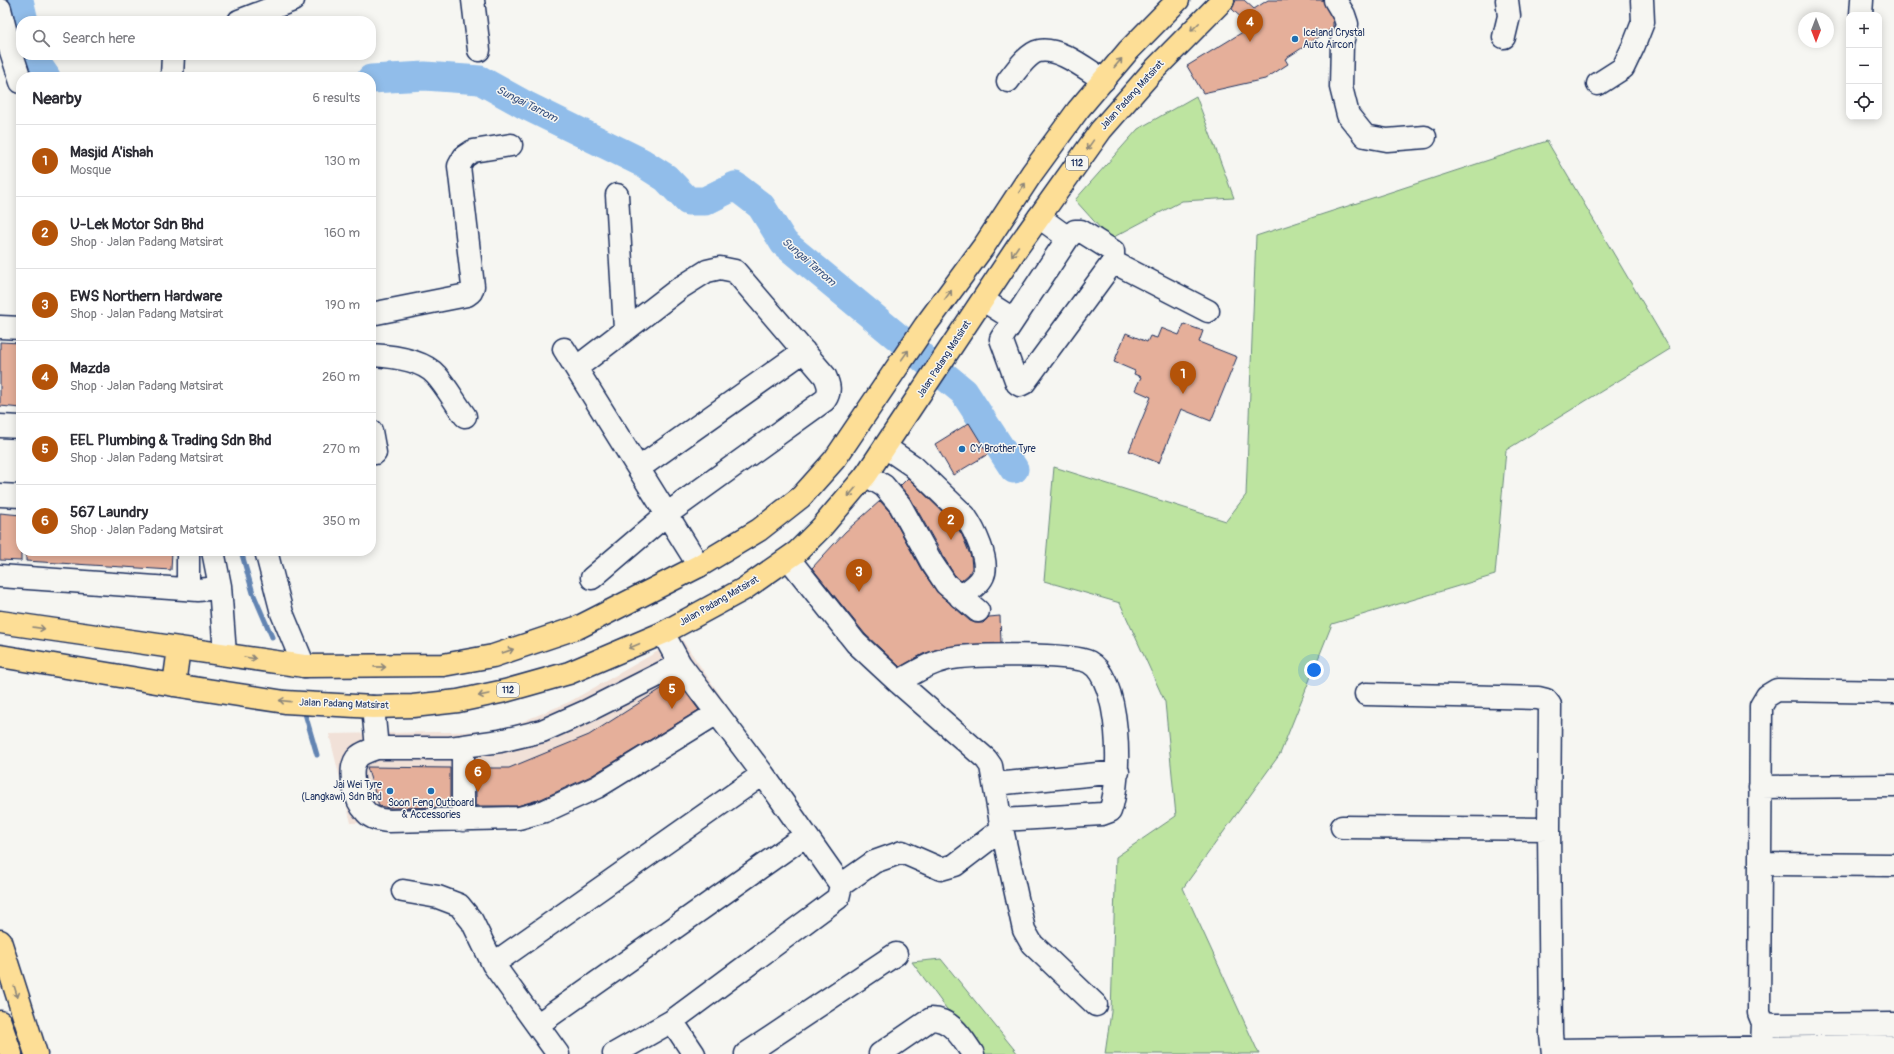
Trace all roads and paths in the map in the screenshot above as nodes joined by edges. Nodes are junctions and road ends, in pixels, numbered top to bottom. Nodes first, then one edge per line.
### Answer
1 (293, 0) edge
2 (473, 0) edge
3 (1178, 0) edge
4 (1223, 0) edge
5 (1335, 0) edge
6 (1507, 0) edge
7 (1642, 0) edge
8 (1862, 0) edge
9 (0, 9) edge
10 (1861, 12) edge
11 (252, 16) edge
12 (1504, 37) dead end
13 (479, 50) dead end
14 (18, 72) edge
15 (1104, 80) junction
16 (1008, 81) dead end
17 (1598, 84) dead end
18 (1425, 137) dead end
19 (511, 145) dead end
20 (617, 195) dead end
21 (1039, 217) junction
22 (1068, 238) junction
23 (1113, 262) junction
24 (983, 300) junction
25 (1208, 311) dead end
26 (376, 313) edge
27 (1013, 319) junction
28 (0, 327) edge
29 (16, 328) edge
30 (625, 329) junction
31 (564, 349) dead end
32 (804, 351) junction
33 (376, 355) edge
34 (576, 368) junction
35 (465, 416) dead end
36 (0, 426) edge
37 (16, 428) edge
38 (885, 447) junction
39 (639, 468) junction
40 (866, 475) junction
41 (0, 495) edge
42 (16, 496) edge
43 (667, 514) junction
44 (188, 556) edge
45 (214, 556) edge
46 (267, 556) edge
47 (790, 559) junction
48 (699, 566) junction
49 (0, 576) edge
50 (592, 578) dead end
51 (220, 586) junction
52 (188, 589) junction
53 (960, 597) junction
54 (978, 611) dead end
55 (0, 622) edge
56 (663, 633) junction
57 (179, 648) junction
58 (225, 654) junction
59 (0, 656) edge
60 (680, 664) junction
61 (304, 666) junction
62 (898, 682) junction
63 (174, 685) junction
64 (1894, 692) edge
65 (1366, 694) dead end
66 (373, 707) junction
67 (717, 713) junction
68 (463, 746) junction
69 (377, 748) junction
70 (1118, 772) junction
71 (763, 774) junction
72 (995, 784) junction
73 (1894, 786) edge
74 (1760, 787) junction
75 (463, 820) junction
76 (1001, 824) junction
77 (1342, 827) dead end
78 (1549, 829) junction
79 (806, 835) junction
80 (1761, 864) junction
81 (1894, 865) edge
82 (841, 885) junction
83 (403, 890) dead end
84 (0, 941) edge
85 (896, 954) dead end
86 (493, 964) junction
87 (1096, 1005) dead end
88 (672, 1021) junction
89 (1763, 1023) junction
90 (1894, 1024) edge
91 (537, 1025) junction
92 (29, 1033) junction
93 (5, 1039) edge
94 (1894, 1046) edge
95 (1762, 1048) junction
96 (1553, 1052) edge
97 (36, 1054) edge
98 (558, 1054) edge
99 (614, 1054) edge
100 (694, 1054) edge
101 (746, 1054) edge
102 (880, 1054) edge
103 (973, 1054) edge

1 - 11 street
2 - 13 street
15 -> 3 main road
4 -> 21 main road, Jalan Padang Matsirat / 112
5 - 18 street
6 - 12 street
7 - 17 street
8 - 10 street
9 - 14 street
15 - 16 street
48 -> 15 main road
19 - 26 street
20 - 30 street
21 - 22 street
21 -> 24 main road, Jalan Padang Matsirat / 112
22 - 23 street
22 - 27 street
23 - 25 street
23 - 27 street
24 - 27 street
24 - 38 main road, Jalan Padang Matsirat / 112
28 - 29 street
30 - 32 street
30 - 34 street
31 - 34 street
32 - 39 street
32 - 43 street
33 - 35 street
34 - 39 street
36 - 37 street
38 - 40 main road, Jalan Padang Matsirat / 112
38 - 53 street
39 - 43 street
40 -> 47 main road, Jalan Padang Matsirat / 112
40 - 53 street
41 - 42 street
43 - 48 street
43 - 50 street
44 - 52 street
45 - 51 street
46 - 61 street
47 - 56 main road, Jalan Padang Matsirat / 112
47 - 62 street
61 -> 48 main road
49 - 52 street
51 - 52 street
51 - 58 street
53 - 54 street
55 -> 57 main road
56 - 60 street
56 -> 66 main road, Jalan Padang Matsirat / 112
57 - 58 main road
57 - 63 main road
58 -> 61 main road
59 - 63 main road, Jalan Padang Matsirat / 112
60 - 67 street
60 - 68 street
62 - 70 street
62 - 72 street
66 -> 63 main road, Jalan Padang Matsirat / 112
64 - 74 street
65 - 78 street
66 - 69 street
67 - 71 street
67 - 75 street
68 - 69 street
68 - 75 street
69 - 75 street
70 - 72 street
70 - 76 street
71 - 79 street
71 - 86 street
72 - 76 street
73 - 74 street
74 - 80 street
76 - 82 street
76 - 87 street
77 - 78 street
78 - 96 street
79 - 82 street
79 - 91 street
80 - 81 street
80 - 89 street
82 - 88 street
83 - 86 street
84 -> 92 main road
85 - 101 street
86 - 91 street
88 - 99 street
88 - 100 street
89 - 90 street
89 - 95 street
91 - 98 street
92 - 93 main road
92 - 97 main road
94 - 95 street
95 - 96 street
102 - 103 street

